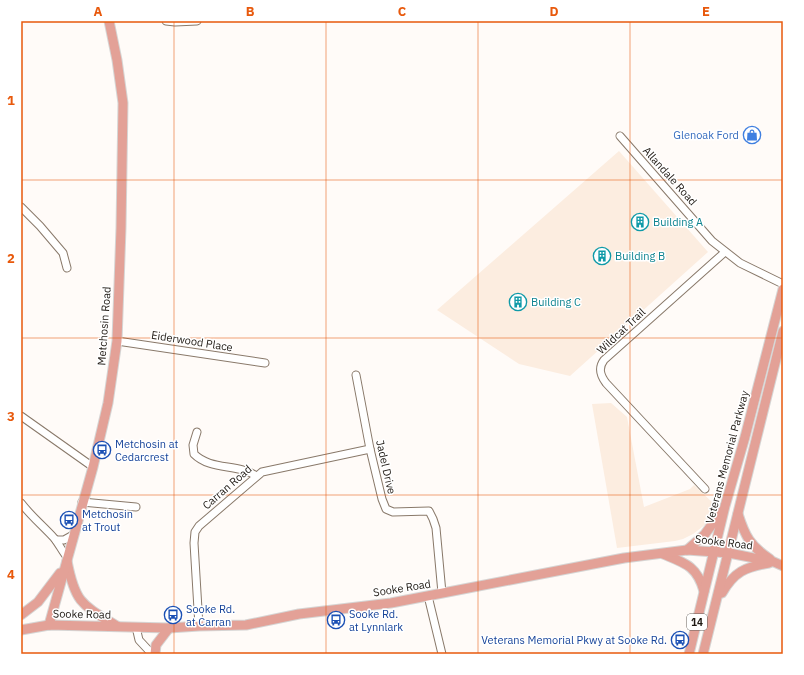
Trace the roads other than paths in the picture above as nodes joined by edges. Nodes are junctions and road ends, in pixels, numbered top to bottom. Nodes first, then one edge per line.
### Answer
1 (109, 21) edge
2 (166, 21) edge
3 (197, 21) edge
4 (620, 136) dead end
5 (21, 206) edge
6 (725, 252) junction
7 (67, 268) dead end
8 (783, 284) edge
9 (783, 289) edge
10 (783, 331) edge
11 (117, 341) junction
12 (265, 363) dead end
13 (356, 375) dead end
14 (21, 416) edge
15 (197, 432) dead end
16 (370, 449) junction
17 (93, 467) junction
18 (256, 476) junction
19 (705, 489) dead end
20 (82, 502) junction
21 (21, 503) edge
22 (725, 506) junction
23 (136, 508) dead end
24 (737, 512) junction
25 (73, 535) junction
26 (56, 540) junction
27 (687, 550) junction
28 (714, 551) junction
29 (661, 553) junction
30 (729, 553) junction
31 (67, 557) junction
32 (774, 562) junction
33 (783, 566) edge
34 (64, 569) junction
35 (704, 590) junction
36 (442, 593) junction
37 (428, 596) junction
38 (715, 608) junction
39 (21, 615) edge
40 (49, 625) junction
41 (199, 626) junction
42 (119, 627) junction
43 (136, 627) junction
44 (169, 628) junction
45 (21, 630) edge
46 (152, 654) edge
47 (155, 654) edge
48 (442, 654) edge
49 (689, 654) edge
50 (703, 654) edge

1 - 11 main road, Metchosin Road
2 - 3 street
4 - 6 street, Allandale Road
5 - 7 street
6 - 8 street, Allandale Road
6 - 19 street, Wildcat Trail
9 - 22 main road, Veterans Memorial Parkway
10 - 24 main road, Veterans Memorial Parkway
11 - 12 street, Eiderwood Place
11 - 17 main road, Metchosin Road
13 - 16 street, Jadel Drive
14 - 17 street
15 - 18 street
16 - 18 street, Carran Road
16 - 36 street, Jadel Drive
17 - 20 main road, Metchosin Road
18 - 41 street, Carran Road
20 - 23 street
20 - 25 main road, Metchosin Road
21 - 26 street
22 - 27 main road
22 - 28 main road, Veterans Memorial Parkway
24 - 30 main road, Veterans Memorial Parkway
24 - 32 main road
25 - 26 street
25 - 31 main road, Metchosin Road
26 - 31 street
27 - 28 main road, Sooke Road
27 - 29 main road, Sooke Road
28 - 30 main road, Sooke Road
28 - 35 main road, Veterans Memorial Parkway / 14
29 - 35 main road
29 - 36 main road, Sooke Road
30 - 32 main road, Sooke Road
30 - 38 main road, Veterans Memorial Parkway / 14
31 - 34 main road, Metchosin Road
31 - 42 main road
32 - 33 main road, Sooke Road
32 - 38 main road
34 - 39 main road
34 - 40 main road, Metchosin Road
35 - 49 main road, Veterans Memorial Parkway / 14
36 - 37 main road, Sooke Road
37 - 41 main road, Sooke Road
37 - 48 street
38 - 50 main road, Veterans Memorial Parkway / 14
40 - 42 main road, Sooke Road
40 - 45 main road, Sooke Road
41 - 44 main road, Sooke Road
42 - 43 main road, Sooke Road
43 - 44 main road, Sooke Road
43 - 46 street
44 - 47 main road

